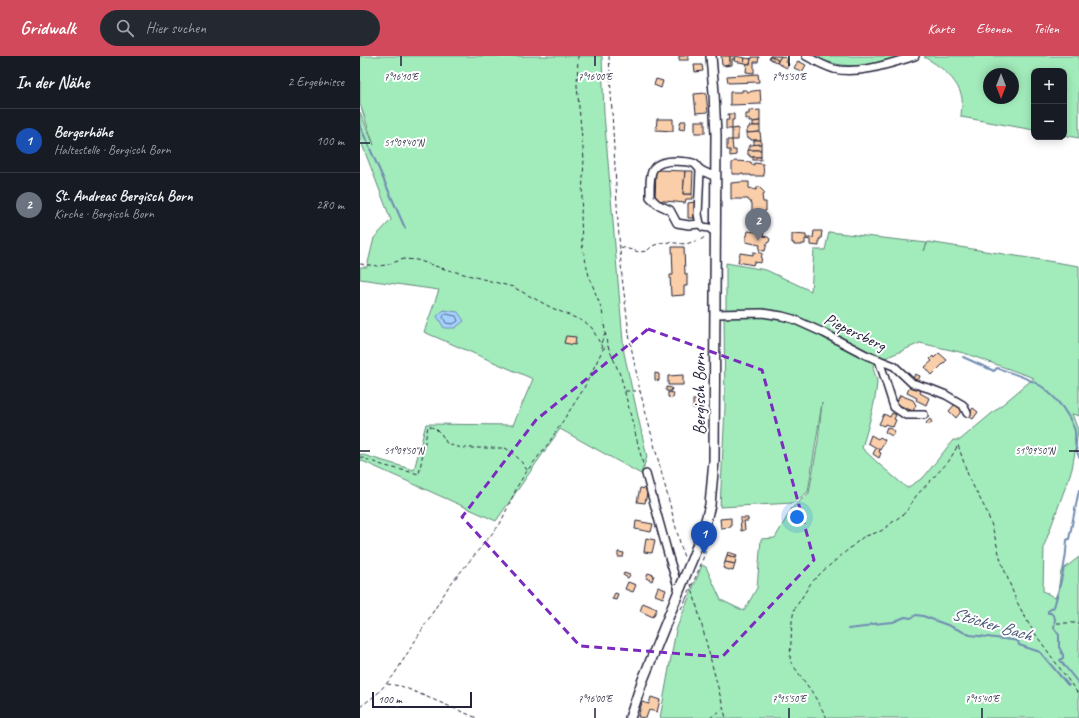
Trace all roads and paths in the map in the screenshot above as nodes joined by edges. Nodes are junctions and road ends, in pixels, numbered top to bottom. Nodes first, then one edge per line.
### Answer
1 (578, 56) edge
2 (609, 56) edge
3 (711, 56) edge
4 (806, 56) edge
5 (915, 56) edge
6 (700, 170) junction
7 (716, 177) junction
8 (700, 224) junction
9 (712, 234) junction
10 (620, 247) junction
11 (360, 264) edge
12 (715, 314) junction
13 (605, 333) junction
14 (601, 343) junction
15 (608, 346) junction
16 (603, 349) junction
17 (879, 360) junction
18 (625, 391) junction
19 (640, 391) junction
20 (967, 413) dead end
21 (924, 415) dead end
22 (360, 457) edge
23 (527, 471) junction
24 (646, 474) joint
25 (707, 547) dead end
26 (685, 564) dead end
27 (689, 579) dead end
28 (680, 588) junction
29 (686, 599) dead end
30 (1057, 623) dead end
31 (1079, 623) edge
32 (387, 684) junction
33 (1079, 695) edge
34 (360, 708) edge
35 (724, 709) junction
36 (477, 718) edge
37 (630, 718) edge
38 (710, 718) edge
39 (726, 718) edge
40 (827, 718) edge

1 - 13 path
2 - 10 path
3 - 7 main road, Bergisch Born
4 - 5 street
6 - 7 street
6 - 8 street
6 - 8 street
7 - 9 main road, Bergisch Born
8 - 9 street
9 - 10 path
9 - 12 main road, Bergisch Born
10 - 19 path
11 - 14 path
12 - 17 street, Piepersberg
12 - 28 main road, Bergisch Born, bridge
13 - 14 path
13 - 15 path
14 - 16 path
15 - 16 path
15 - 18 path
16 - 23 path
17 - 20 street, Piepersberg
17 - 21 street
18 - 19 path
18 - 24 path
19 - 26 path
22 - 23 path
23 - 32 path
24 - 28 street
25 - 29 path, bridge
27 - 35 path
28 - 37 main road, Bergisch Born
30 - 31 path
32 - 34 path
32 - 36 path
33 - 40 path
35 - 38 path
35 - 39 path

